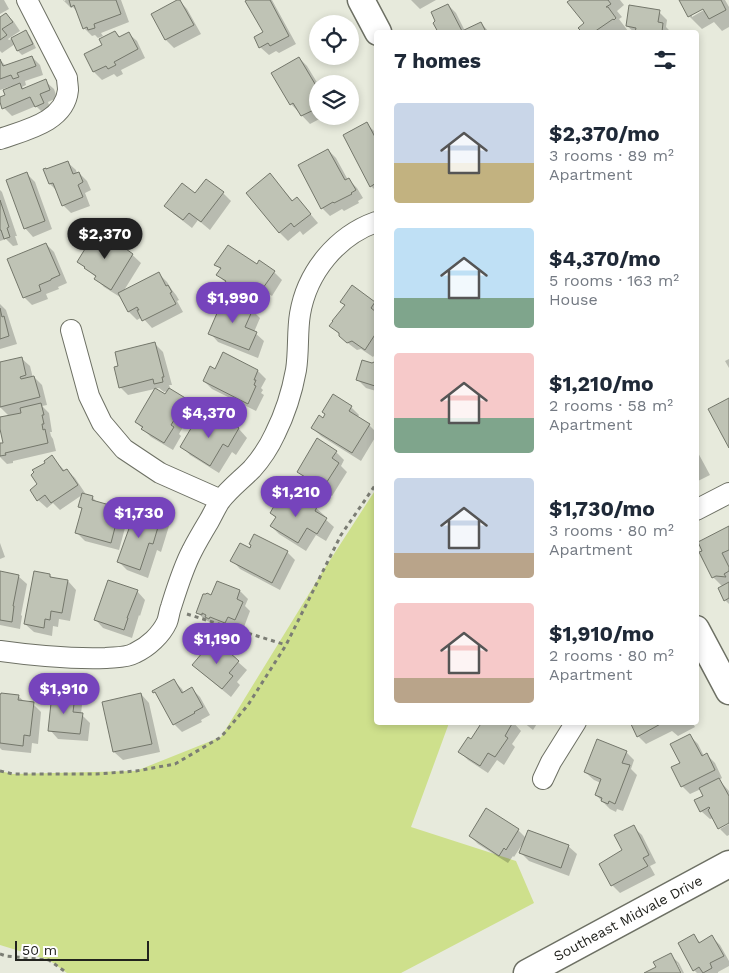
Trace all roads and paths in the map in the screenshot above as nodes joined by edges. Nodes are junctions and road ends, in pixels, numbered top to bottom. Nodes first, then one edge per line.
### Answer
1 (27, 0) edge
2 (361, 0) edge
3 (377, 30) edge
4 (0, 139) edge
5 (374, 223) edge
6 (71, 330) dead end
7 (374, 487) edge
8 (729, 493) edge
9 (221, 500) junction
10 (699, 508) edge
11 (170, 609) junction
12 (699, 635) edge
13 (286, 645) junction
14 (0, 651) edge
15 (729, 691) edge
16 (574, 725) edge
17 (0, 771) edge
18 (543, 779) dead end
19 (729, 864) edge
20 (0, 954) edge
21 (67, 973) edge
22 (527, 973) edge

1 - 4 street
2 - 3 street
5 - 9 street
6 - 9 street
7 - 13 path
8 - 10 street
9 - 11 street
11 - 13 path
11 - 14 street
12 - 15 street
13 - 17 path
16 - 18 street
19 - 22 street, Southeast Midvale Drive
20 - 21 path

